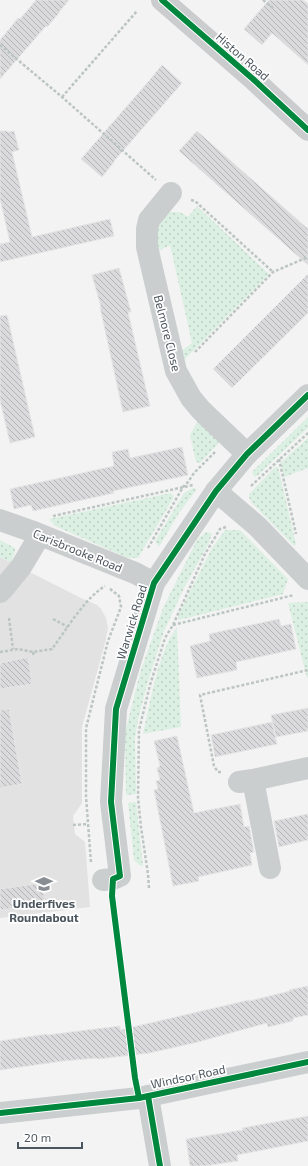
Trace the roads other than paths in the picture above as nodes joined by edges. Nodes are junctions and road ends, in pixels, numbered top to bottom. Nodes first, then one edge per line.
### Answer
1 (162, 0) edge
2 (308, 130) edge
3 (171, 193) road end
4 (308, 395) edge
5 (247, 454) junction
6 (216, 491) junction
7 (0, 520) edge
8 (36, 533) junction
9 (154, 583) junction
10 (303, 586) edge
11 (0, 592) edge
12 (308, 768) edge
13 (270, 868) dead end
14 (97, 874) road end
15 (308, 1062) edge
16 (148, 1096) junction
17 (0, 1113) edge
18 (160, 1166) edge

1 - 2 main road, Histon Road
3 - 5 street, Belmore Close
4 - 5 street, Warwick Road
5 - 6 street, Warwick Road
6 - 9 street, Warwick Road
6 - 10 street
7 - 8 street, Carisbrooke Road
8 - 9 street, Carisbrooke Road
8 - 11 street
9 - 14 street, Warwick Road
12 - 13 street
15 - 16 street, Windsor Road
16 - 17 street, Windsor Road
16 - 18 street

